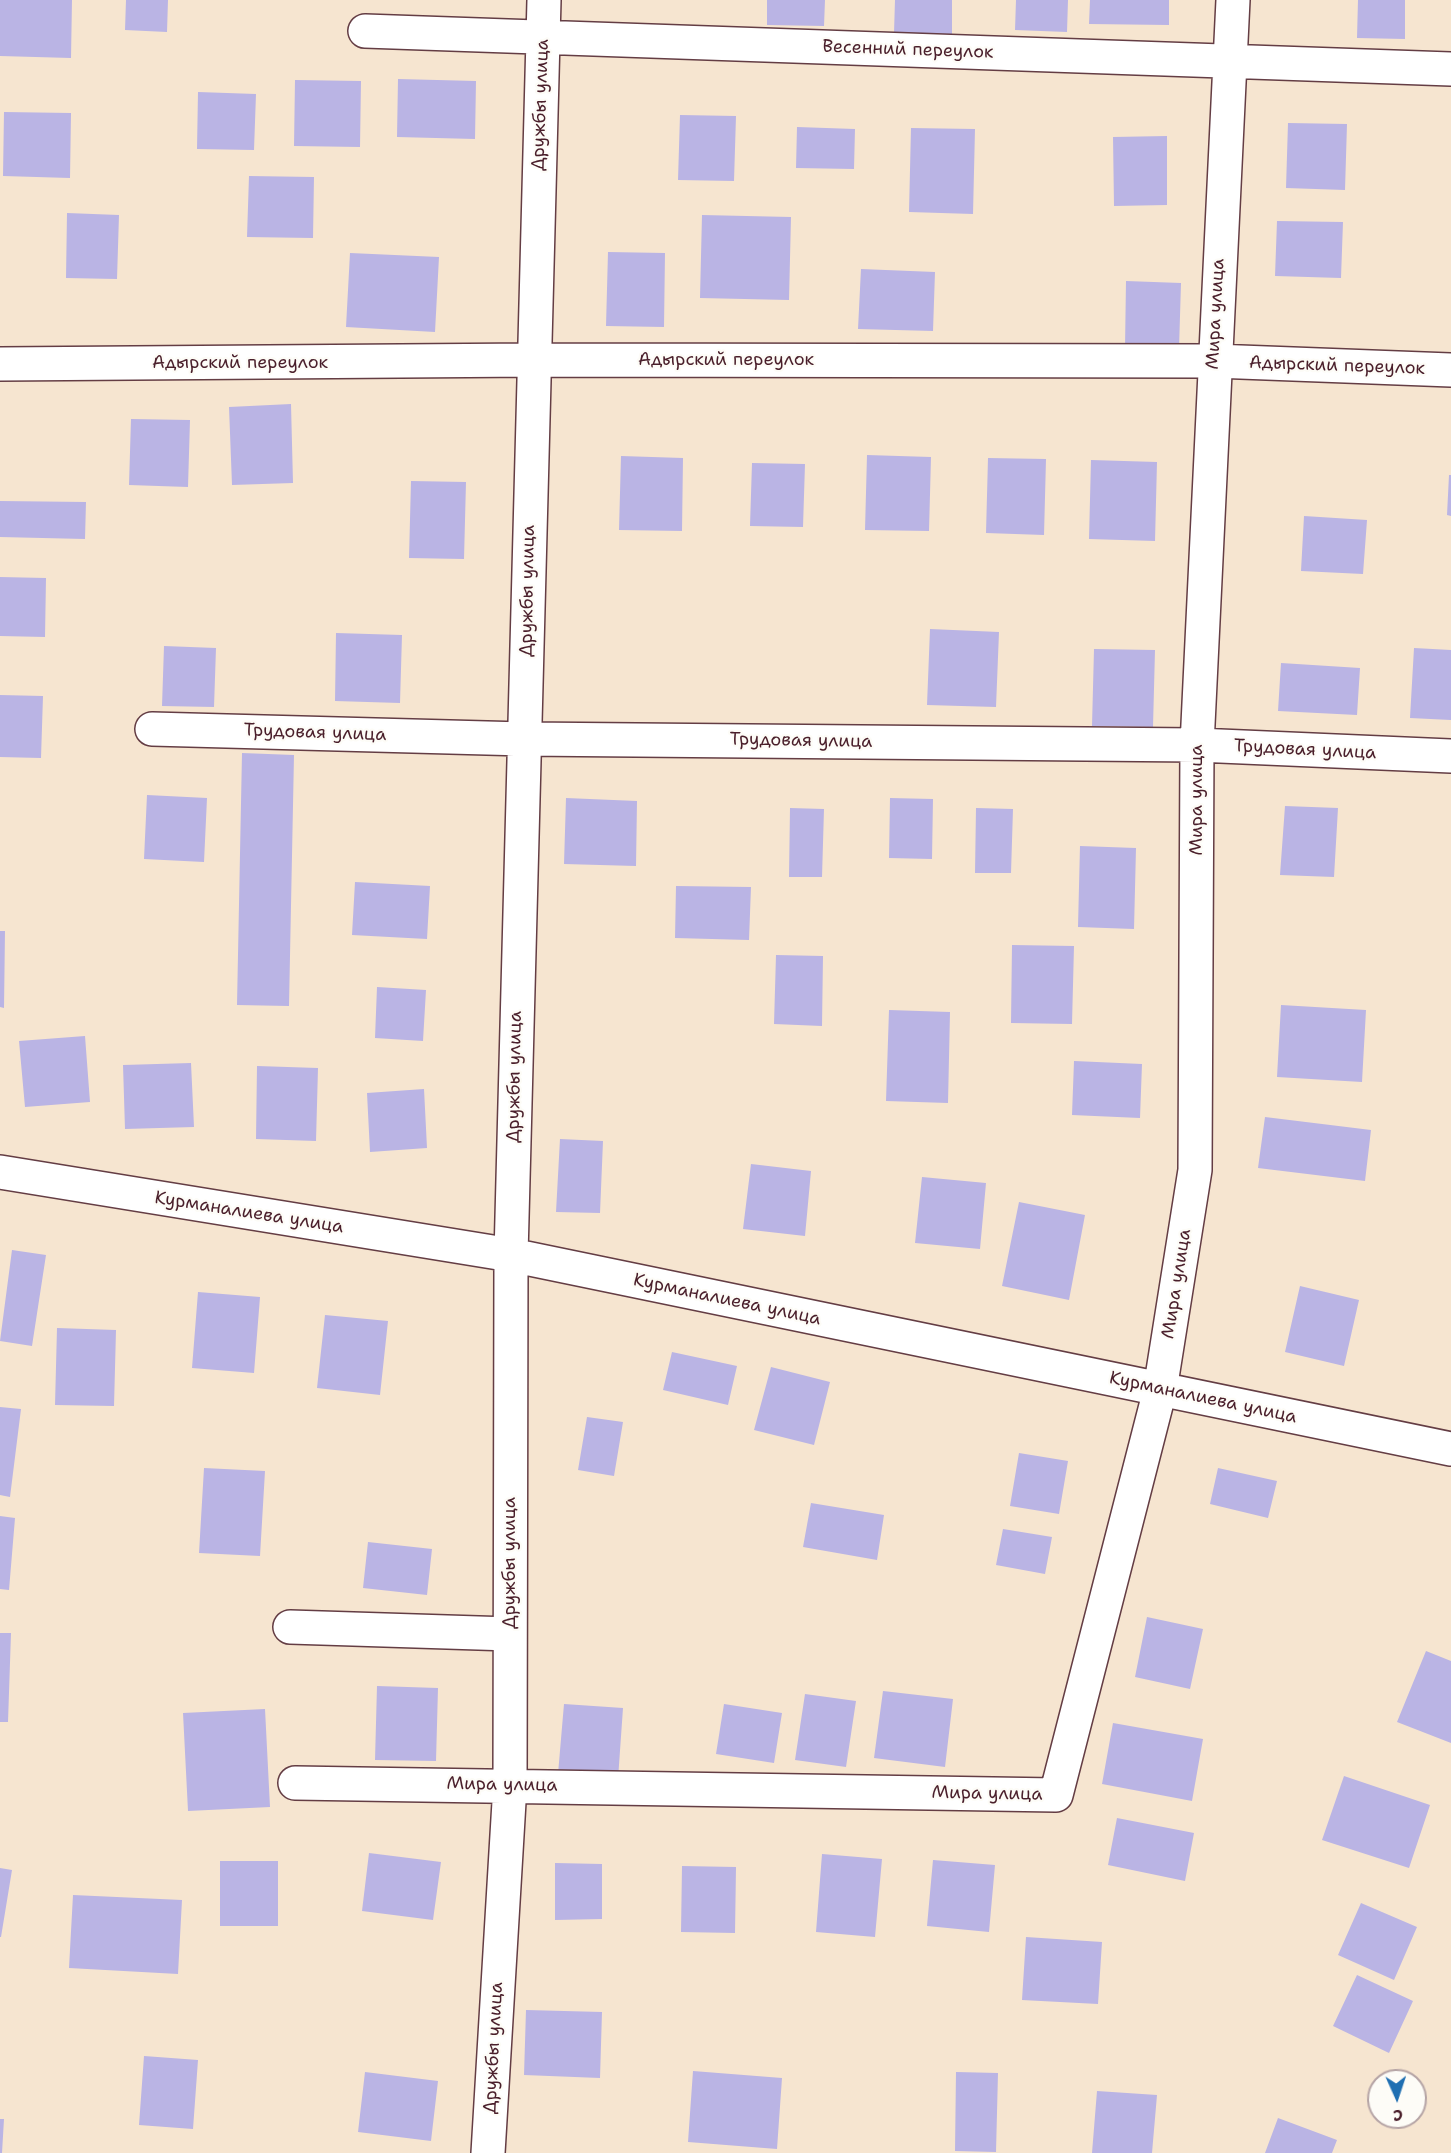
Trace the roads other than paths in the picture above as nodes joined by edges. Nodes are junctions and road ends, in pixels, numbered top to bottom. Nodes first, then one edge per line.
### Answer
1 (544, 0) edge
2 (1233, 0) edge
3 (365, 31) dead end
4 (543, 37) junction
5 (1229, 62) junction
6 (1451, 69) edge
7 (534, 360) junction
8 (1214, 360) junction
9 (0, 364) edge
10 (1451, 370) edge
11 (152, 729) dead end
12 (524, 739) junction
13 (1197, 745) junction
14 (1451, 756) edge
15 (0, 1172) edge
16 (511, 1255) junction
17 (1160, 1390) junction
18 (1451, 1449) edge
19 (290, 1628) dead end
20 (510, 1634) junction
21 (295, 1783) dead end
22 (510, 1785) junction
23 (488, 2153) edge

1 - 4 street, Дружбы улица
2 - 5 street, Мира улица
3 - 4 street, Весенний переулок
4 - 5 street, Весенний переулок
4 - 7 street, Дружбы улица
5 - 6 street, Весенний переулок
5 - 8 street, Мира улица
7 - 8 street, Адырский переулок
7 - 9 street, Адырский переулок
7 - 12 street, Дружбы улица
8 - 10 street, Адырский переулок
8 - 13 street, Мира улица
11 - 12 street, Трудовая улица
12 - 13 street, Трудовая улица
12 - 16 street, Дружбы улица
13 - 14 street, Трудовая улица
13 - 17 street, Мира улица
15 - 16 street, Курманалиева улица
16 - 17 street, Курманалиева улица
16 - 20 street, Дружбы улица
17 - 18 street, Курманалиева улица
17 - 22 street, Мира улица
19 - 20 street
20 - 22 street, Дружбы улица
21 - 22 street, Мира улица
22 - 23 street, Дружбы улица

